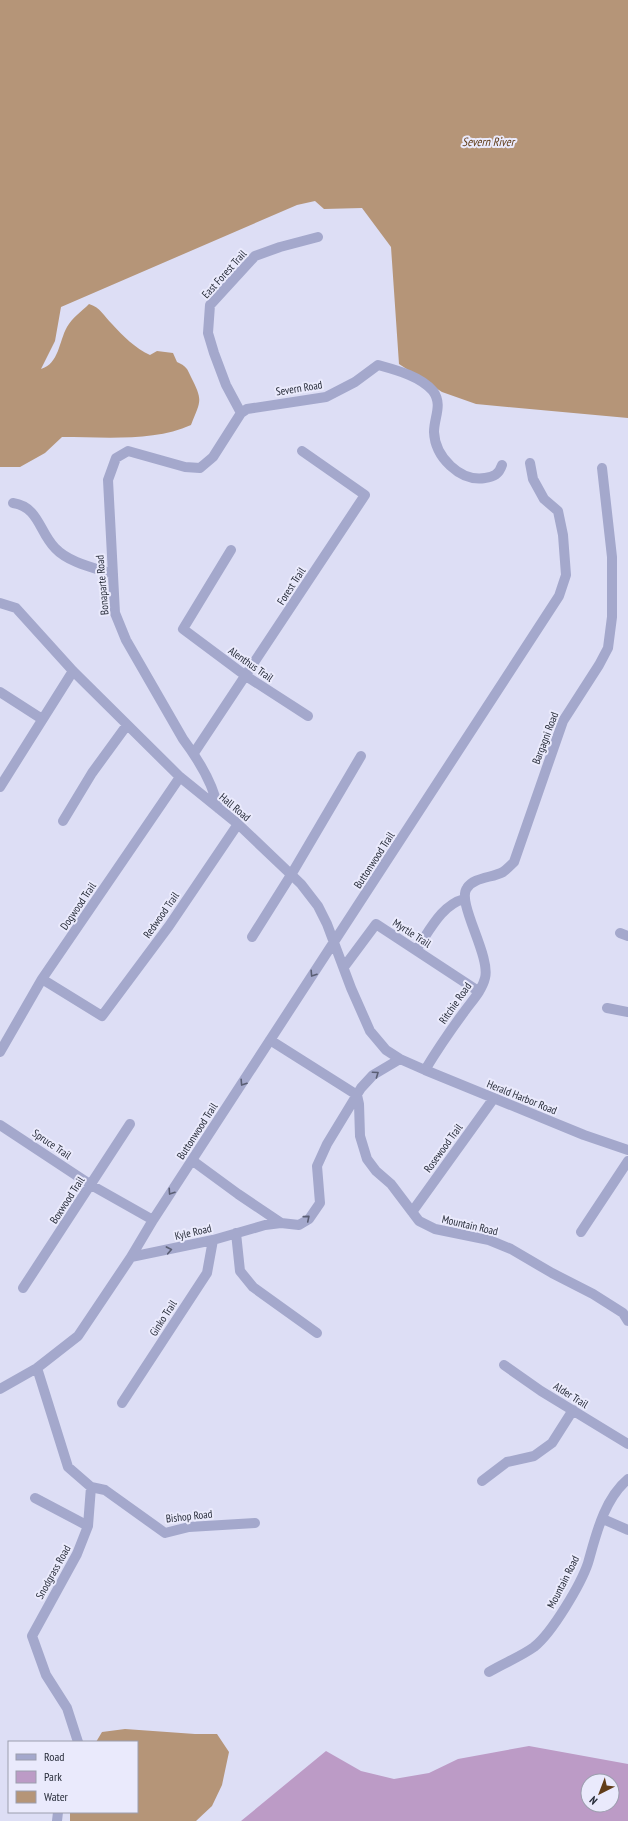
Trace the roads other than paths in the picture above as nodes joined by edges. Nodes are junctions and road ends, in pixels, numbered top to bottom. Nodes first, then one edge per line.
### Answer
1 (318, 237) dead end
2 (241, 413) junction
3 (302, 451) dead end
4 (530, 464) dead end
5 (502, 465) dead end
6 (602, 468) dead end
7 (13, 503) dead end
8 (231, 550) dead end
9 (113, 574) junction
10 (0, 603) edge
11 (73, 671) junction
12 (246, 676) junction
13 (0, 692) edge
14 (308, 716) dead end
15 (42, 719) junction
16 (127, 725) junction
17 (194, 753) junction
18 (361, 756) dead end
19 (180, 777) junction
20 (0, 787) edge
21 (218, 808) junction
22 (63, 821) dead end
23 (238, 824) junction
24 (292, 875) junction
25 (464, 899) junction
26 (252, 937) dead end
27 (335, 942) junction
28 (416, 950) junction
29 (344, 967) junction
30 (42, 979) junction
31 (478, 991) junction
32 (606, 1008) dead end
33 (628, 1012) edge
34 (270, 1040) junction
35 (0, 1052) edge
36 (404, 1061) junction
37 (425, 1070) junction
38 (357, 1095) junction
39 (494, 1098) junction
40 (130, 1124) dead end
41 (0, 1125) edge
42 (628, 1150) edge
43 (193, 1161) junction
44 (628, 1161) edge
45 (91, 1185) junction
46 (412, 1212) junction
47 (153, 1220) junction
48 (281, 1222) junction
49 (581, 1232) dead end
50 (236, 1233) junction
51 (213, 1240) junction
52 (131, 1257) junction
53 (23, 1288) dead end
54 (628, 1321) edge
55 (318, 1333) dead end
56 (504, 1365) dead end
57 (37, 1368) junction
58 (0, 1389) edge
59 (122, 1403) dead end
60 (572, 1410) junction
61 (628, 1444) edge
62 (628, 1479) edge
63 (482, 1481) dead end
64 (91, 1486) junction
65 (35, 1498) dead end
66 (603, 1519) junction
67 (255, 1523) dead end
68 (88, 1526) junction
69 (628, 1530) edge
70 (489, 1672) dead end
71 (78, 1741) edge

1 - 2 street, East Forest Trail
2 - 5 street, Severn Road
2 - 9 street, Bonaparte Road
3 - 12 street, Forest Trail
4 - 27 street, Buttonwood Trail
6 - 25 street, Bargagni Road
7 - 9 street
8 - 12 street, Alenthus Trail
9 - 17 street, Bonaparte Road
10 - 11 street, Hall Road
11 - 15 street
11 - 16 street, Hall Road
12 - 14 street, Alenthus Trail
12 - 17 street, Forest Trail
13 - 15 street
15 - 20 street
16 - 19 street, Hall Road
16 - 22 street
17 - 21 street, Bonaparte Road
18 - 24 street
19 - 21 street, Hall Road
19 - 30 street, Dogwood Trail
21 - 23 street, Hall Road
23 - 24 street, Hall Road
23 - 30 street, Redwood Trail
24 - 26 street
24 - 27 street, Hall Road
25 - 28 street, Bargagni Road
25 - 31 street, Ritchie Road
27 - 29 street, Hall Road
27 -> 34 street, Buttonwood Trail
28 - 29 street, Myrtle Trail
28 - 31 street, Myrtle Trail
29 - 36 street, Hall Road
30 - 35 street, Dogwood Trail
31 - 37 street, Ritchie Road
32 - 33 street
34 - 38 street
34 -> 43 street, Buttonwood Trail
36 - 37 street, Herald Harbor Road
38 -> 36 street
37 - 39 street, Herald Harbor Road
38 - 46 street, Mountain Road
48 -> 38 street, Kyle Road
39 - 42 street, Herald Harbor Road
39 - 46 street, Rosewood Trail
40 - 45 street, Boxwood Trail
41 - 45 street, Spruce Trail
43 -> 47 street, Buttonwood Trail
43 - 48 street
44 - 49 street
45 - 47 street, Spruce Trail
45 - 53 street, Boxwood Trail
46 - 54 street, Mountain Road
47 - 52 street, Buttonwood Trail
48 - 50 street, Kyle Road
50 - 51 street, Kyle Road
50 - 55 street
52 -> 51 street, Kyle Road
51 - 59 street, Ginko Trail
52 - 57 street
56 - 60 street, Alder Trail
57 - 58 street
57 - 64 street
60 - 61 street, Alder Trail
60 - 63 street
62 - 66 street, Mountain Road
64 - 67 street, Bishop Road
64 - 68 street, Snodgrass Road
65 - 68 street
66 - 69 street
66 - 70 street, Mountain Road
68 - 71 street, Snodgrass Road

